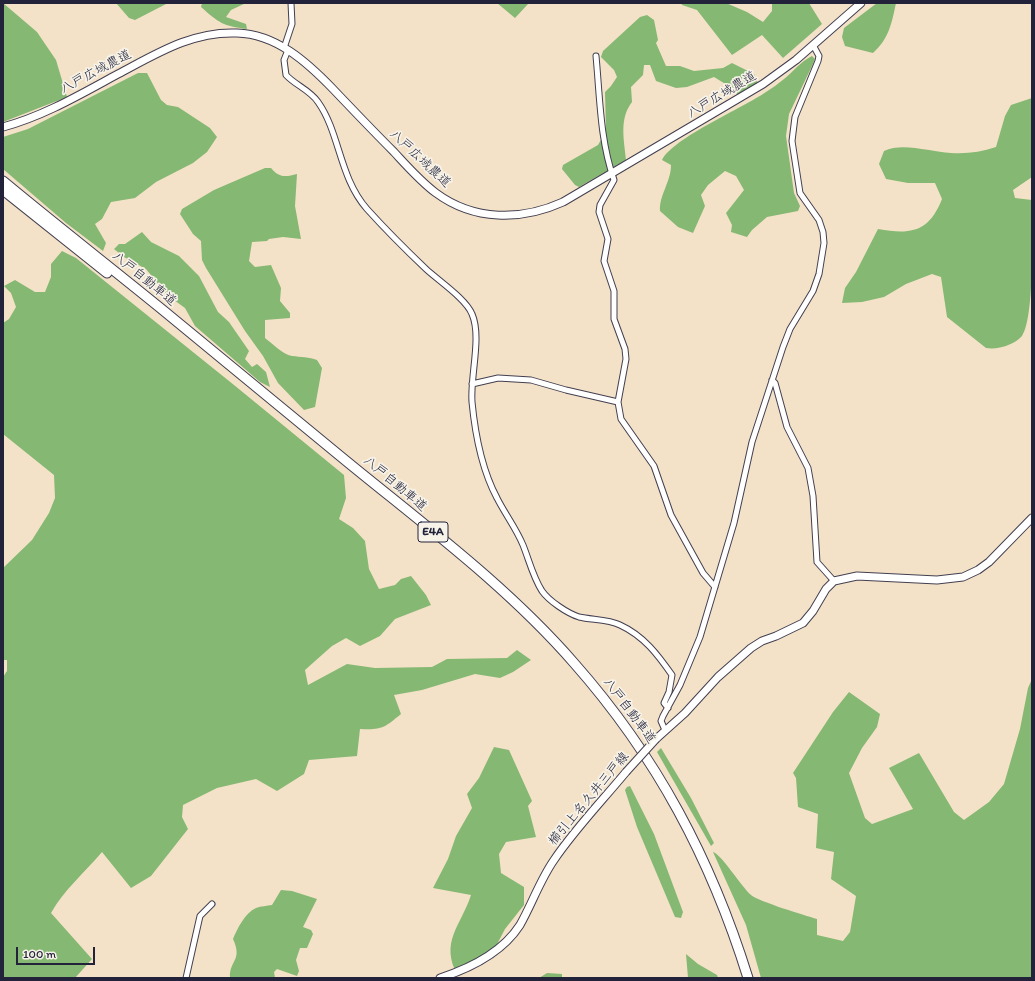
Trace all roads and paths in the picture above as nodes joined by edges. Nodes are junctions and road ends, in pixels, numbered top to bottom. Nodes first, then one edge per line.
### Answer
1 (291, 3) edge
2 (861, 3) edge
3 (813, 45) junction
4 (286, 49) junction
5 (596, 56) dead end
6 (3, 127) edge
7 (612, 174) junction
8 (3, 180) edge
9 (3, 190) edge
10 (772, 380) junction
11 (472, 384) junction
12 (618, 402) junction
13 (1032, 518) edge
14 (834, 581) junction
15 (715, 587) junction
16 (668, 708) junction
17 (665, 730) junction
18 (212, 904) dead end
19 (186, 978) edge
20 (440, 978) edge
21 (743, 978) edge
22 (748, 978) edge

1 - 4 street
2 - 3 street, 八戸広域農道
3 - 7 street, 八戸広域農道
3 - 10 street
4 - 6 street, 八戸広域農道
4 - 7 street, 八戸広域農道
4 - 11 street
5 - 7 street
7 - 12 street
8 - 22 highway, 八戸自動車道 / E4A
9 - 21 highway, 八戸自動車道 / E4A
10 - 14 street
10 - 15 street
11 - 12 street
11 - 16 street
12 - 15 street
13 - 14 street
14 - 17 street, 櫛引上名久井三戸線
15 - 16 street
16 - 17 street
17 - 20 street, 櫛引上名久井三戸線, bridge
18 - 19 street

